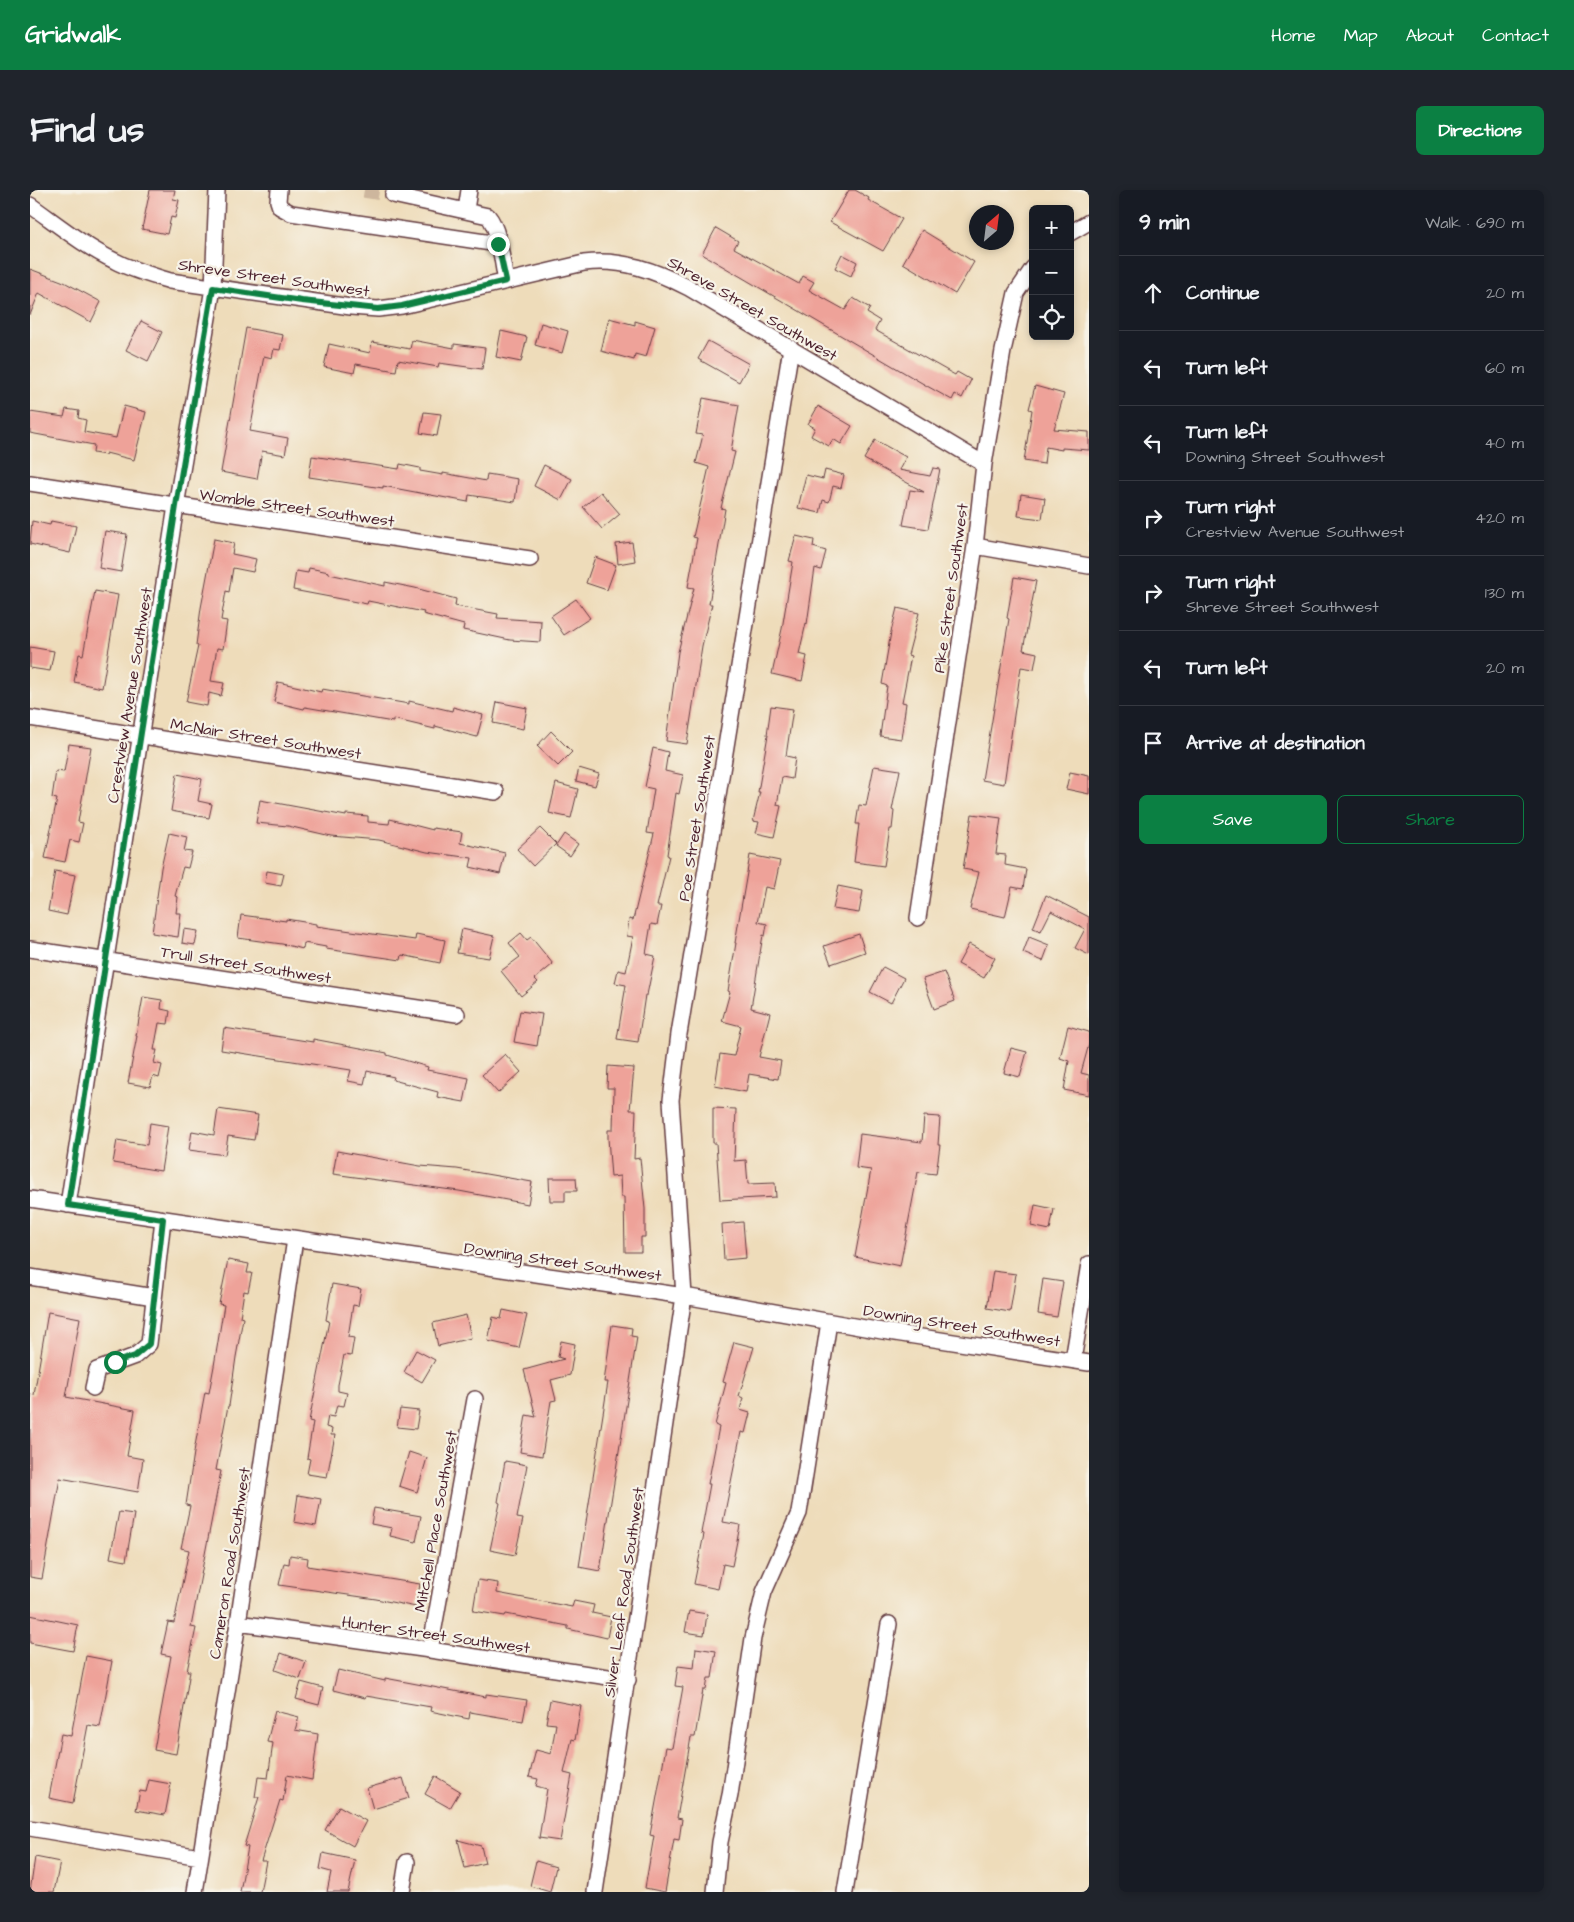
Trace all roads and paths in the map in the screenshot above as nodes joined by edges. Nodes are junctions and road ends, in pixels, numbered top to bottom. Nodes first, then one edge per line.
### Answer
1 (218, 190) edge
2 (279, 190) edge
3 (469, 190) edge
4 (393, 195) dead end
5 (30, 205) edge
6 (466, 210) junction
7 (1089, 222) edge
8 (1074, 231) edge
9 (498, 244) junction
10 (1029, 274) edge
11 (506, 281) junction
12 (213, 288) junction
13 (791, 348) junction
14 (984, 464) junction
15 (30, 483) edge
16 (176, 506) junction
17 (975, 546) junction
18 (530, 559) dead end
19 (1089, 566) edge
20 (30, 718) edge
21 (141, 736) junction
22 (496, 792) dead end
23 (918, 918) dead end
24 (30, 949) edge
25 (106, 961) junction
26 (457, 1014) dead end
27 (30, 1199) edge
28 (68, 1205) junction
29 (163, 1219) junction
30 (295, 1239) junction
31 (1089, 1264) edge
32 (30, 1277) edge
33 (684, 1296) junction
34 (154, 1297) junction
35 (829, 1322) junction
36 (1073, 1360) junction
37 (1089, 1363) edge
38 (93, 1388) dead end
39 (475, 1399) dead end
40 (238, 1623) junction
41 (889, 1624) dead end
42 (430, 1650) junction
43 (628, 1680) junction
44 (30, 1828) edge
45 (200, 1857) junction
46 (407, 1862) dead end
47 (195, 1892) edge
48 (402, 1892) edge
49 (596, 1892) edge
50 (715, 1892) edge
51 (845, 1892) edge

1 - 12 street, Crestview Avenue Southwest
2 - 9 street
3 - 6 street
4 - 6 street
5 - 12 street, Shreve Street Southwest
6 - 9 street
7 - 8 street
9 - 11 street
10 - 14 street, Pike Street Southwest
11 - 12 street, Shreve Street Southwest
11 - 13 street, Shreve Street Southwest
12 - 16 street, Crestview Avenue Southwest
13 - 14 street, Shreve Street Southwest
13 - 33 street, Poe Street Southwest
14 - 17 street, Pike Street Southwest
15 - 16 street, Womble Street Southwest
16 - 18 street, Womble Street Southwest
16 - 21 street, Crestview Avenue Southwest
17 - 19 street
17 - 23 street, Pike Street Southwest
20 - 21 street, McNair Street Southwest
21 - 22 street, McNair Street Southwest
21 - 25 street, Crestview Avenue Southwest
24 - 25 street, Trull Street Southwest
25 - 26 street, Trull Street Southwest
25 - 28 street, Crestview Avenue Southwest
27 - 28 street, Downing Street Southwest
28 - 29 street, Downing Street Southwest
29 - 30 street, Downing Street Southwest
29 - 34 street
30 - 33 street, Downing Street Southwest
30 - 40 street, Cameron Road Southwest
31 - 36 street
32 - 34 street
33 - 35 street, Downing Street Southwest
33 - 43 street, Silver Leaf Road Southwest
34 - 38 street
35 - 36 street, Downing Street Southwest
35 - 50 street
36 - 37 street, Downing Street Southwest
39 - 42 street, Mitchell Place Southwest
40 - 42 street, Hunter Street Southwest
40 - 45 street, Cameron Road Southwest
41 - 51 street
42 - 43 street, Hunter Street Southwest
43 - 49 street, Silver Leaf Road Southwest
44 - 45 street
45 - 47 street, Cameron Road Southwest
46 - 48 street

